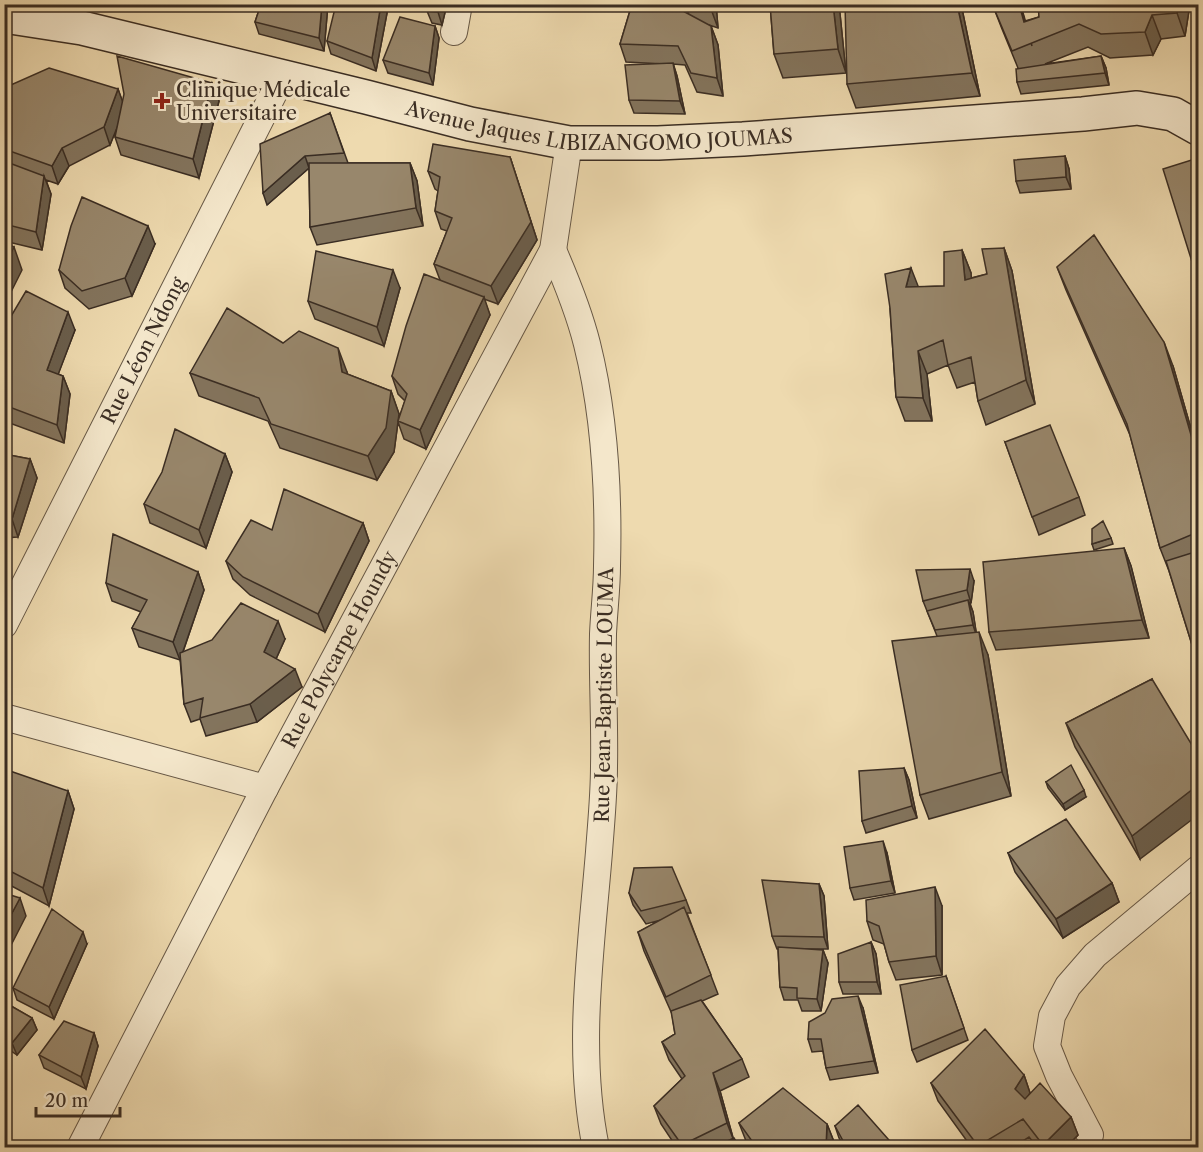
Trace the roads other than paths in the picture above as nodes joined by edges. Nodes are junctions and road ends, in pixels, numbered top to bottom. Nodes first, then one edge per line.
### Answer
1 (459, 4) edge
2 (4, 16) edge
3 (454, 32) dead end
4 (282, 77) junction
5 (1196, 120) edge
6 (569, 143) junction
7 (553, 250) junction
8 (4, 625) edge
9 (4, 717) edge
10 (265, 788) junction
11 (1198, 869) edge
12 (1090, 1135) dead end
13 (80, 1148) edge
14 (596, 1148) edge

1 - 3 street
2 - 4 main road, Avenue Jaques LIBIZANGOMO JOUMAS
4 - 6 main road, Avenue Jaques LIBIZANGOMO JOUMAS
4 - 8 street, Rue Léon Ndong
5 - 6 main road, Avenue Jaques LIBIZANGOMO JOUMAS
6 - 7 street, Rue Polycarpe Houndy
7 - 10 street, Rue Polycarpe Houndy
7 - 14 street, Rue Jean-Baptiste LOUMA
9 - 10 street
10 - 13 street, Rue Polycarpe Houndy
11 - 12 street

